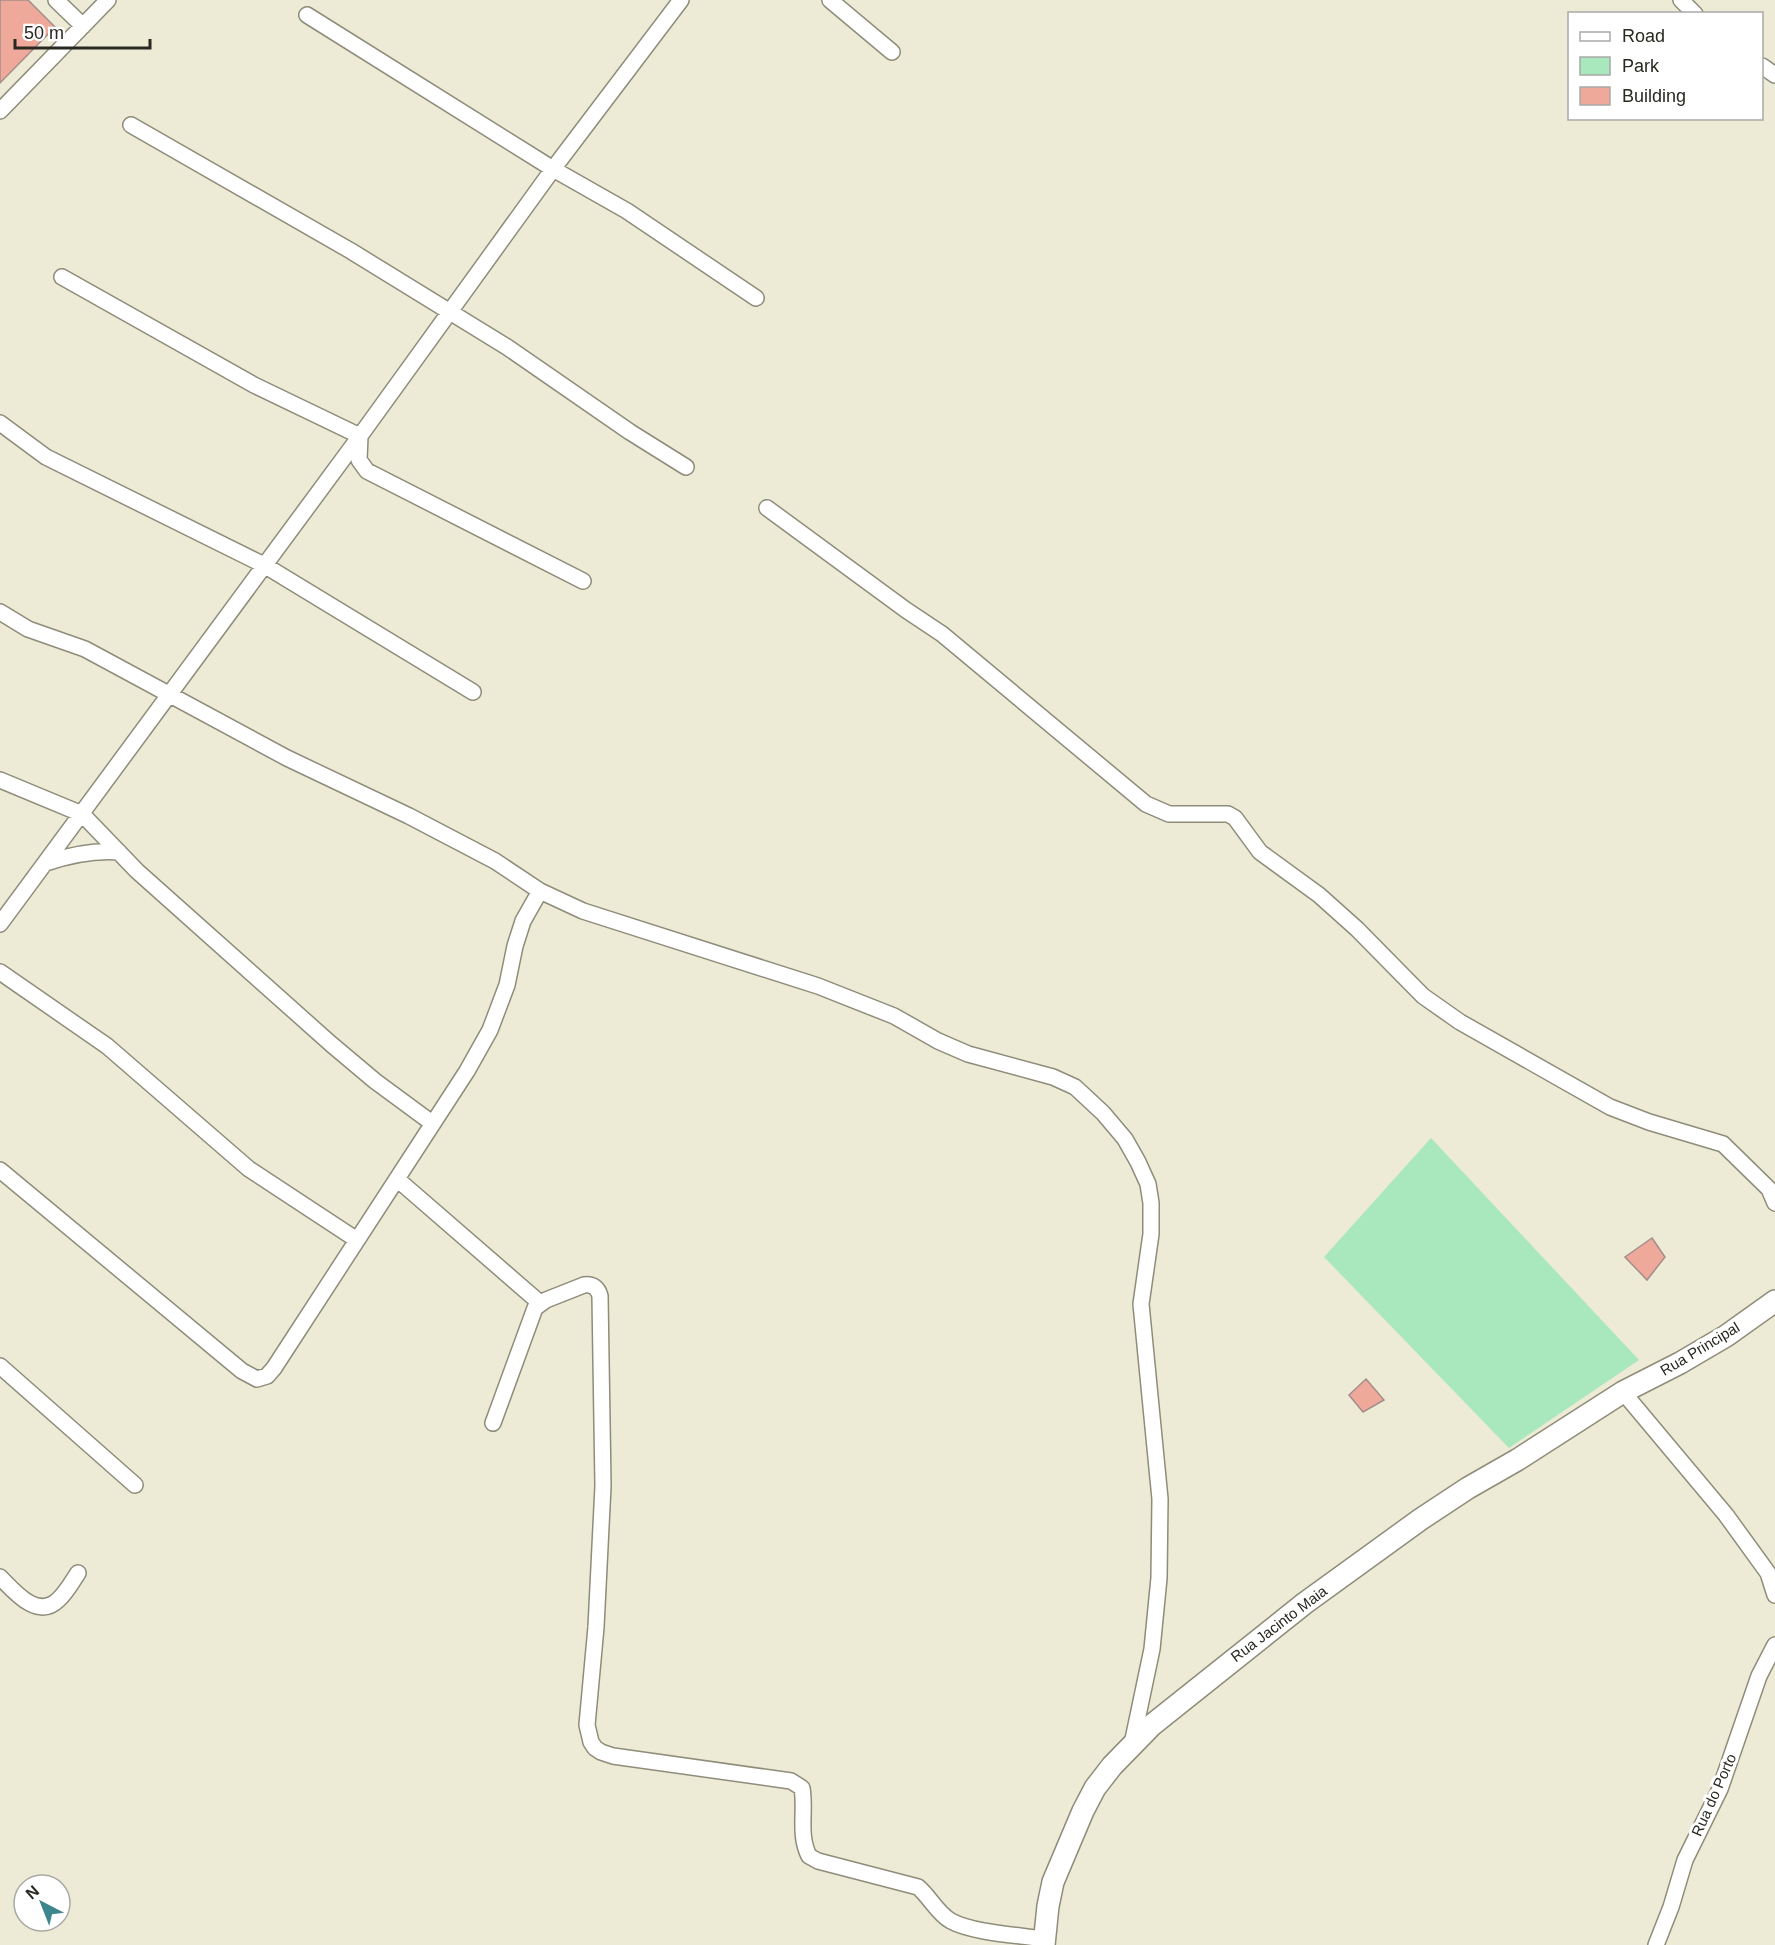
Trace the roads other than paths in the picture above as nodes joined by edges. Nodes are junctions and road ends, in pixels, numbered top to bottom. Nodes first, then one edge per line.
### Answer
1 (56, 0) edge
2 (108, 0) edge
3 (681, 0) edge
4 (831, 0) edge
5 (1681, 0) edge
6 (1693, 12) edge
7 (307, 15) dead end
8 (83, 26) junction
9 (892, 52) dead end
10 (0, 111) edge
11 (132, 125) dead end
12 (553, 169) junction
13 (62, 277) dead end
14 (756, 298) dead end
15 (448, 312) junction
16 (0, 423) edge
17 (360, 436) junction
18 (686, 466) dead end
19 (767, 508) dead end
20 (264, 565) junction
21 (583, 581) dead end
22 (0, 612) edge
23 (473, 692) dead end
24 (169, 693) junction
25 (0, 780) edge
26 (82, 814) junction
27 (118, 852) junction
28 (46, 863) junction
29 (540, 891) junction
30 (0, 924) edge
31 (0, 972) edge
32 (432, 1123) junction
33 (0, 1170) edge
34 (397, 1179) junction
35 (1775, 1203) edge
36 (357, 1240) junction
37 (1775, 1301) edge
38 (540, 1303) junction
39 (0, 1366) edge
40 (1623, 1392) junction
41 (493, 1423) dead end
42 (135, 1485) dead end
43 (78, 1573) dead end
44 (0, 1577) edge
45 (1775, 1595) edge
46 (1775, 1646) edge
47 (1132, 1744) junction
48 (1044, 1942) edge
49 (1656, 1945) edge

1 - 8 street
2 - 8 street
3 - 12 street
4 - 9 street
5 - 6 street
7 - 12 street
8 - 10 street
11 - 15 street
12 - 14 street
12 - 15 street
13 - 17 street
15 - 17 street
15 - 18 street
16 - 20 street
17 - 20 street
17 - 21 street
19 - 35 street
20 - 23 street
20 - 24 street
22 - 24 street
24 - 26 street
24 - 29 street
25 - 26 street
26 - 27 street
26 - 28 street
27 - 28 street
27 - 32 street
28 - 30 street
29 - 32 street
29 - 47 street
31 - 36 street
32 - 34 street
33 - 36 street
34 - 36 street
34 - 38 street
37 - 40 street, Rua Principal
38 - 41 street
38 - 48 street
39 - 42 street
40 - 45 street
40 - 47 street, Rua Jacinto Maia
43 - 44 street
46 - 49 street, Rua do Porto
47 - 48 street, Rua Jacinto Maia

